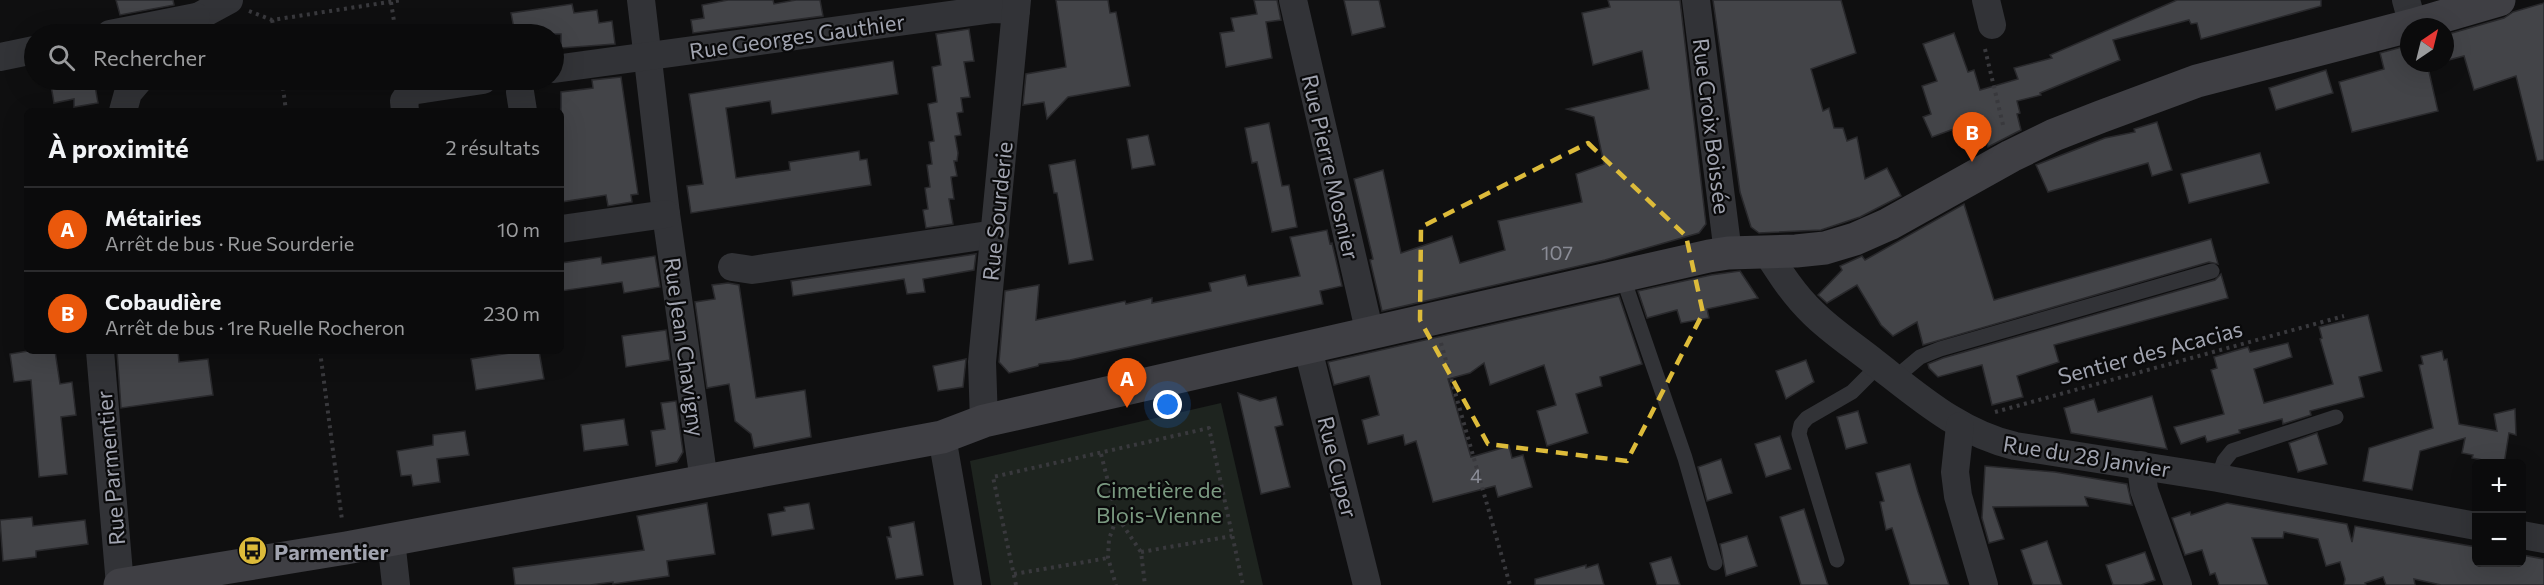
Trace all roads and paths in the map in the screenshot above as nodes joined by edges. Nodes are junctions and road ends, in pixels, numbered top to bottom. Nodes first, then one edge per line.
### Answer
1 (402, 0) edge
2 (641, 0) edge
3 (1293, 0) edge
4 (1696, 0) edge
5 (2499, 0) edge
6 (227, 1) edge
7 (391, 2) junction
8 (1017, 5) edge
9 (1989, 13) edge
10 (2409, 13) edge
11 (196, 17) junction
12 (272, 20) junction
13 (161, 24) edge
14 (184, 24) edge
15 (273, 24) edge
16 (394, 24) edge
17 (24, 52) edge
18 (649, 56) junction
19 (0, 57) edge
20 (564, 68) edge
21 (131, 90) edge
22 (283, 90) edge
23 (423, 90) edge
24 (124, 108) edge
25 (286, 108) edge
26 (405, 108) edge
27 (2011, 156) junction
28 (666, 214) junction
29 (564, 230) edge
30 (994, 234) junction
31 (1766, 251) junction
32 (1728, 253) junction
33 (732, 267) dead end
34 (2212, 271) dead end
35 (1622, 275) junction
36 (2344, 316) dead end
37 (1434, 320) junction
38 (1370, 334) junction
39 (1308, 349) junction
40 (100, 354) edge
41 (320, 354) edge
42 (1886, 372) junction
43 (2336, 417) dead end
44 (984, 421) junction
45 (1966, 429) junction
46 (942, 438) junction
47 (1101, 454) junction
48 (2140, 465) junction
49 (2218, 478) junction
50 (704, 481) junction
51 (1117, 517) junction
52 (2472, 525) edge
53 (1232, 536) junction
54 (2526, 536) edge
55 (2544, 539) edge
56 (391, 540) junction
57 (346, 548) junction
58 (1141, 552) junction
59 (1108, 558) junction
60 (1837, 560) dead end
61 (1715, 563) dead end
62 (1014, 574) junction
63 (120, 585) edge
64 (396, 585) edge
65 (968, 585) edge
66 (1016, 585) edge
67 (1116, 585) edge
68 (1145, 585) edge
69 (1243, 585) edge
70 (1368, 585) edge
71 (1510, 585) edge
72 (1984, 585) edge
73 (2178, 585) edge

1 - 7 path
2 - 18 street, Rue Jean Chavigny
3 - 38 street, Rue Pierre Mosnier
4 - 32 street, Rue Croix Boissée
5 - 10 street
6 - 11 street
6 - 12 path
7 - 12 path
7 - 16 path
8 - 18 street, Rue Georges Gauthier
8 - 30 street, Rue Sourderie
9 - 27 path
10 - 27 street
11 - 13 street
11 - 14 street
12 - 15 path
17 - 19 street
18 - 20 street, Rue Georges Gauthier
18 - 28 street, Rue Jean Chavigny
21 - 24 street
22 - 25 path
23 - 26 street
27 - 31 street
28 - 29 street
28 - 50 street, Rue Jean Chavigny
30 - 33 street
30 - 44 street, Rue Sourderie
31 - 32 street
31 - 42 street, Rue du 28 Janvier
32 - 35 street
34 - 42 lane
35 - 37 street
35 - 61 lane
36 - 45 path, Sentier des Acacias
37 - 38 street
37 - 71 path
38 - 39 street
39 - 44 street
39 - 70 street, Rue Cuper
40 - 63 street, Rue Parmentier
41 - 57 path
42 - 45 street, Rue du 28 Janvier
42 - 60 lane
43 - 49 lane
44 - 46 street
45 - 48 street, Rue du 28 Janvier
45 - 72 street
46 - 50 street
46 - 65 street
47 - 51 path
47 - 53 path
47 - 62 path
48 - 49 street, Rue du 28 Janvier
48 - 73 street
49 - 52 street, Rue du 28 Janvier
50 - 56 street
51 - 58 path
51 - 59 path
53 - 58 path
53 - 69 path
54 - 55 street
56 - 57 street
56 - 64 street
57 - 63 street
58 - 68 path
59 - 62 path
59 - 67 path
62 - 66 path

